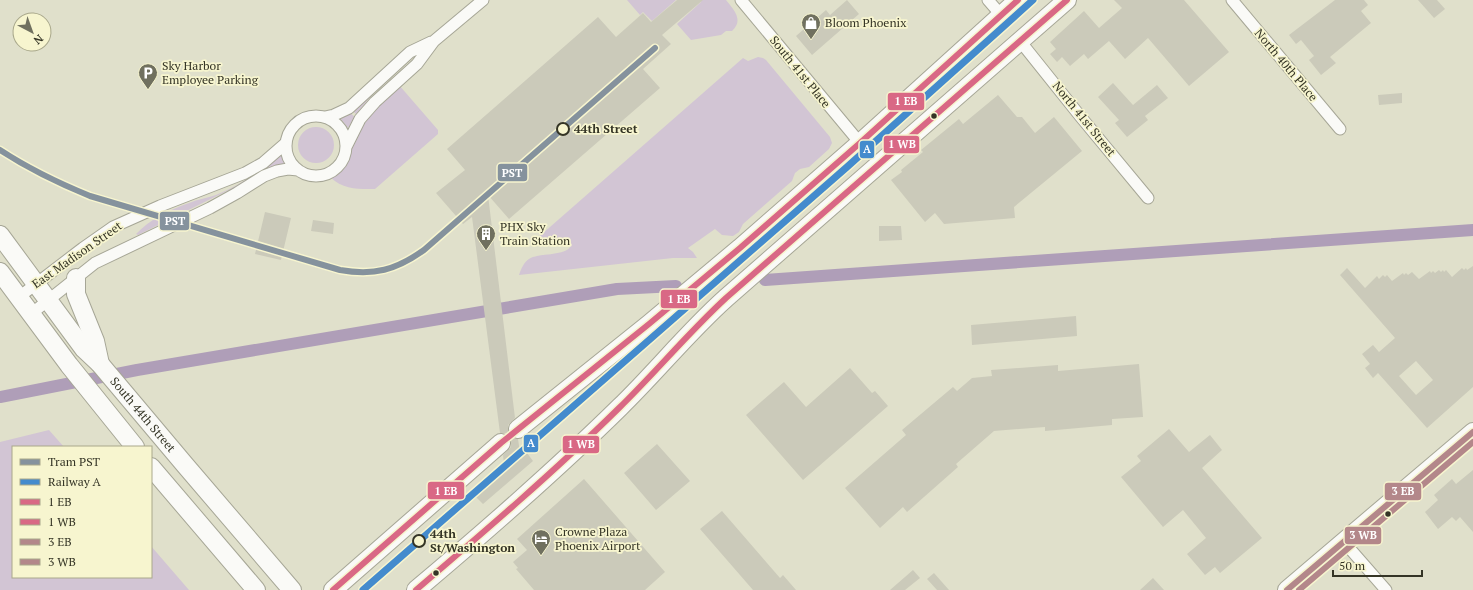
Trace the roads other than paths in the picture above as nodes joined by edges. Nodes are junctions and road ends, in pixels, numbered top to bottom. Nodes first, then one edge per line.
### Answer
1 (483, 0) edge
2 (741, 0) edge
3 (988, 0) edge
4 (1018, 0) edge
5 (1067, 0) edge
6 (1232, 0) edge
7 (1001, 15) junction
8 (1020, 40) junction
9 (434, 41) junction
10 (325, 117) junction
11 (1340, 129) dead end
12 (286, 142) junction
13 (860, 143) junction
14 (346, 146) junction
15 (298, 170) junction
16 (1148, 198) dead end
17 (0, 235) edge
18 (0, 272) edge
19 (76, 278) junction
20 (35, 284) junction
21 (19, 297) junction
22 (48, 301) junction
23 (31, 314) junction
24 (100, 364) junction
25 (518, 429) dead end
26 (1473, 432) edge
27 (501, 443) dead end
28 (134, 446) edge
29 (152, 467) edge
30 (1344, 542) junction
31 (256, 590) edge
32 (292, 590) edge
33 (333, 590) edge
34 (416, 590) edge
35 (1287, 590) edge
36 (1386, 590) edge

1 - 9 street
2 - 13 street, South 41st Place
3 - 7 street
4 - 7 main road
5 - 8 main road
6 - 11 street, North 40th Place
7 - 13 main road
8 - 16 street, North 41st Street
8 - 34 main road
9 - 10 street
9 - 14 street
10 - 12 street
10 - 14 street
12 - 15 street
12 - 20 street, East Madison Street
13 - 25 main road
14 - 15 street
15 - 19 street, East Madison Street
17 - 20 main road, South 44th Street
18 - 21 main road
19 - 22 street, East Madison Street
19 - 24 main road
20 - 21 street, East Madison Street
20 - 22 main road, South 44th Street
21 - 23 main road
22 - 23 street, East Madison Street
22 - 24 main road, South 44th Street
23 - 28 main road
24 - 32 main road, South 44th Street
26 - 30 main road
27 - 33 main road
29 - 31 main road
30 - 35 main road
30 - 36 street

